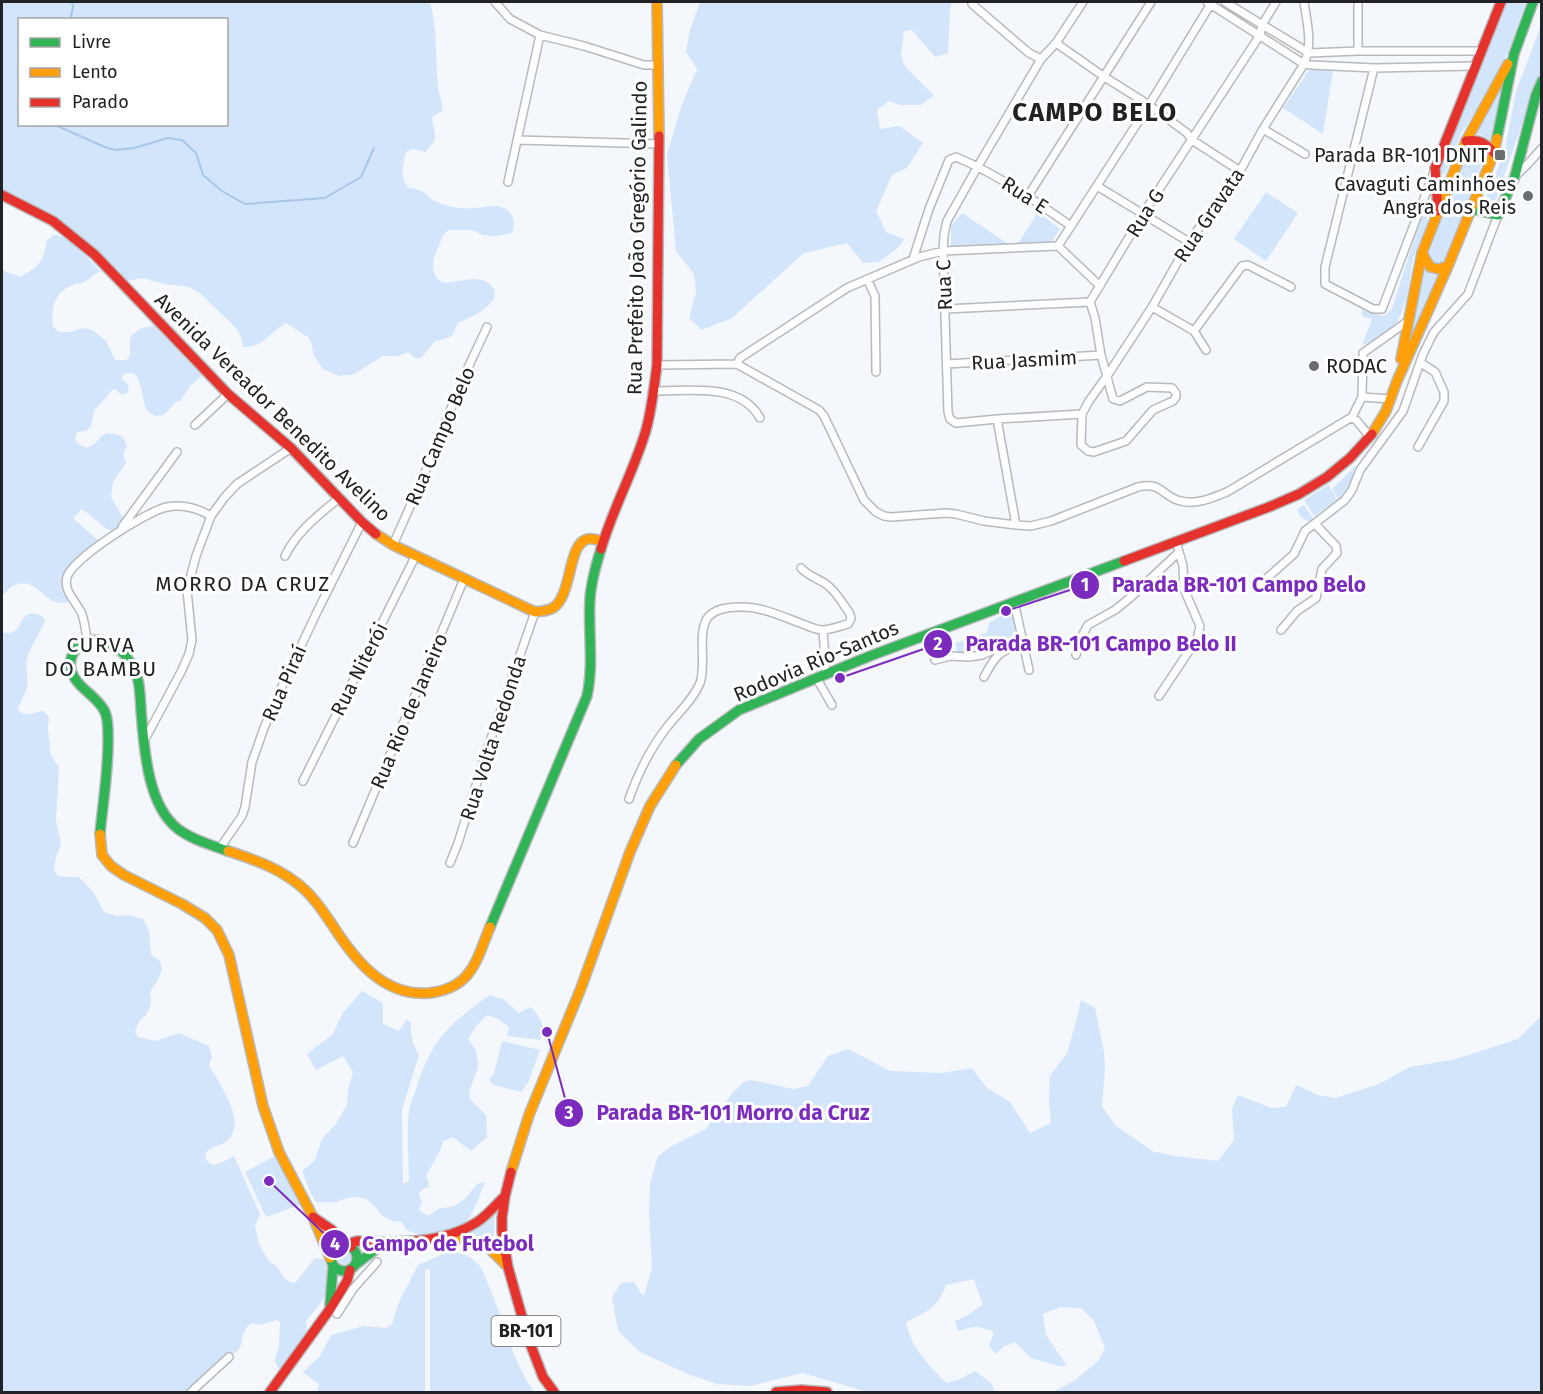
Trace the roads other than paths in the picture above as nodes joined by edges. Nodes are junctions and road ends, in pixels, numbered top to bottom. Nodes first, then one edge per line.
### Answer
1 (496, 2) edge
2 (657, 2) edge
3 (972, 2) edge
4 (1083, 2) edge
5 (1151, 2) edge
6 (1210, 2) edge
7 (1225, 2) edge
8 (1276, 2) edge
9 (1304, 2) edge
10 (1358, 2) edge
11 (1501, 2) edge
12 (1533, 2) edge
13 (1262, 25) junction
14 (540, 35) junction
15 (1260, 35) junction
16 (1056, 43) junction
17 (1358, 51) junction
18 (1482, 51) junction
19 (1333, 52) junction
20 (1309, 53) junction
21 (1514, 54) junction
22 (1041, 59) junction
23 (1304, 64) junction
24 (658, 65) junction
25 (1333, 66) junction
26 (1476, 66) junction
27 (1374, 68) junction
28 (1103, 76) junction
29 (1542, 81) edge
30 (1149, 105) junction
31 (1263, 129) junction
32 (518, 140) junction
33 (1192, 140) junction
34 (1466, 141) junction
35 (659, 144) junction
36 (1542, 148) edge
37 (1494, 153) junction
38 (1305, 154) dead end
39 (978, 166) junction
40 (1435, 168) junction
41 (1240, 171) junction
42 (1515, 176) junction
43 (508, 182) dead end
44 (1097, 186) junction
45 (2, 195) edge
46 (1028, 196) junction
47 (1472, 209) junction
48 (1143, 214) junction
49 (1438, 214) junction
50 (1498, 215) junction
51 (1071, 226) junction
52 (1189, 242) junction
53 (1058, 246) junction
54 (943, 251) junction
55 (1422, 253) junction
56 (913, 259) junction
57 (1448, 266) junction
58 (867, 279) junction
59 (1100, 286) junction
60 (1291, 287) dead end
61 (1090, 302) junction
62 (1152, 307) junction
63 (946, 309) junction
64 (1408, 321) junction
65 (487, 327) dead end
66 (1194, 331) junction
67 (1206, 350) dead end
68 (1101, 355) junction
69 (1420, 363) junction
70 (737, 364) junction
71 (947, 364) junction
72 (657, 365) junction
73 (876, 372) dead end
74 (1107, 376) junction
75 (1397, 381) junction
76 (655, 391) junction
77 (228, 394) junction
78 (1362, 397) junction
79 (1391, 399) junction
80 (1082, 414) junction
81 (1352, 417) junction
82 (760, 418) dead end
83 (997, 419) junction
84 (195, 425) dead end
85 (1370, 437) junction
86 (1418, 447) dead end
87 (291, 448) junction
88 (177, 453) dead end
89 (339, 498) junction
90 (211, 516) junction
91 (362, 522) junction
92 (1315, 524) junction
93 (1016, 525) junction
94 (119, 532) junction
95 (602, 541) junction
96 (1176, 541) junction
97 (393, 545) junction
98 (1179, 552) junction
99 (285, 556) dead end
100 (415, 557) junction
101 (801, 568) dead end
102 (464, 579) junction
103 (1257, 587) dead end
104 (1014, 601) junction
105 (535, 612) junction
106 (823, 630) junction
107 (1281, 630) dead end
108 (87, 641) junction
109 (1022, 641) junction
110 (1076, 655) dead end
111 (935, 660) dead end
112 (1029, 670) dead end
113 (821, 677) junction
114 (984, 678) dead end
115 (1159, 696) dead end
116 (832, 705) dead end
117 (144, 741) junction
118 (303, 782) dead end
119 (628, 799) dead end
120 (353, 843) dead end
121 (220, 848) junction
122 (450, 863) dead end
123 (505, 1196) junction
124 (313, 1217) junction
125 (447, 1235) junction
126 (394, 1242) junction
127 (349, 1246) junction
128 (331, 1262) junction
129 (377, 1262) dead end
130 (353, 1267) junction
131 (508, 1267) junction
132 (350, 1285) junction
133 (334, 1312) junction
134 (230, 1357) dead end
135 (191, 1392) edge
136 (270, 1392) edge
137 (554, 1392) edge
138 (776, 1392) edge
139 (827, 1392) edge

1 - 14 street
2 - 24 main road, Rua Prefeito João Gregório Galindo
3 - 22 street
4 - 16 street, Rua C
5 - 28 street
6 - 15 street
6 - 30 street
7 - 13 street
8 - 13 street, Rua G
9 - 20 street
10 - 17 street
11 - 18 main road
12 - 21 main road, Rodovia Rio-Santos / BR-101
13 - 15 street, Rua G
13 - 20 street
14 - 24 street
14 - 32 street
15 - 23 street
15 - 33 street, Rua G
16 - 22 street, Rua C
16 - 28 street
17 - 18 street
17 - 19 street
18 - 26 main road
19 - 20 street
19 - 25 street
20 - 23 street, Rua Gravata
21 - 34 main road, Rodovia Rio-Santos / BR-101
21 - 37 main road, Rodovia Rio-Santos / BR-101
22 - 39 street, Rua C
23 - 25 street
23 - 31 street, Rua Gravata
24 - 35 main road, Rua Prefeito João Gregório Galindo
25 - 27 street
26 - 27 street
26 - 40 main road
27 - 40 street
28 - 30 street
28 - 46 street
29 - 42 main road
30 - 33 street
30 - 44 street
31 - 38 street
31 - 41 street, Rua Gravata
32 - 35 street
32 - 43 street
33 - 41 street
33 - 48 street, Rua G
34 - 37 main road
34 - 49 main road, Rodovia Rio-Santos / BR-101
35 - 72 main road, Rua Prefeito João Gregório Galindo
36 - 42 street
37 - 47 main road, Rodovia Rio-Santos / BR-101
39 - 46 street, Rua E
39 - 54 street, Rua C
39 - 56 street, Rua E
40 - 49 main road
41 - 52 street, Rua Gravata
42 - 50 main road
44 - 48 street
44 - 51 street
45 - 77 main road, Avenida Vereador Benedito Avelino
46 - 51 street, Rua E
47 - 50 main road
47 - 57 main road, Rodovia Rio-Santos / BR-101
48 - 52 street
48 - 59 street, Rua G
49 - 55 main road, Rodovia Rio-Santos / BR-101
50 - 69 street
51 - 53 street
52 - 62 street, Rua Gravata
53 - 54 street
53 - 59 street
54 - 56 street
54 - 63 street, Rua C
55 - 57 main road
55 - 64 main road, Rodovia Rio-Santos / BR-101
56 - 58 street
57 - 75 main road, Rodovia Rio-Santos / BR-101
58 - 70 street
58 - 73 street
59 - 61 street, Rua G
60 - 66 street
61 - 63 street
61 - 68 street
62 - 66 street
62 - 74 street, Rua Gravata
63 - 71 street, Rua C
64 - 75 main road, Rodovia Rio-Santos / BR-101
64 - 78 street
65 - 97 street, Rua Campo Belo
66 - 67 street
68 - 71 street, Rua Jasmim
68 - 74 street
69 - 86 street
69 - 92 street
70 - 72 street
70 - 93 street
71 - 83 street, Rua C
72 - 76 main road, Rua Prefeito João Gregório Galindo
74 - 80 street, Rua Gravata
74 - 80 street
75 - 79 main road, Rodovia Rio-Santos / BR-101
76 - 82 street
76 - 95 main road, Rua Prefeito João Gregório Galindo
77 - 84 street
77 - 87 main road, Avenida Vereador Benedito Avelino
78 - 79 street
78 - 81 street
79 - 85 main road, Rodovia Rio-Santos / BR-101
80 - 83 street
81 - 85 street
81 - 93 street
83 - 93 street
85 - 96 main road, Rodovia Rio-Santos / BR-101
87 - 89 main road, Avenida Vereador Benedito Avelino
87 - 90 street
88 - 94 street
89 - 91 main road, Avenida Vereador Benedito Avelino
89 - 99 street
90 - 94 street
90 - 117 street
91 - 97 main road, Avenida Vereador Benedito Avelino
91 - 121 street, Rua Piraí
92 - 103 street
92 - 107 street
94 - 108 street
95 - 105 main road
95 - 121 main road, Rua Prefeito João Gregório Galindo
96 - 98 street
96 - 104 main road, Rodovia Rio-Santos / BR-101
97 - 100 main road, Avenida Vereador Benedito Avelino
98 - 110 street
98 - 115 street
100 - 102 main road, Avenida Vereador Benedito Avelino
100 - 118 street, Rua Niterói
101 - 106 street
102 - 105 main road, Avenida Vereador Benedito Avelino
102 - 120 street, Rua Rio de Janeiro
104 - 109 street
104 - 113 main road, Rodovia Rio-Santos / BR-101
105 - 122 street, Rua Volta Redonda
106 - 113 street
106 - 119 street
108 - 117 main road, Rua Prefeito João Gregório Galindo
108 - 124 main road
109 - 111 street
109 - 112 street
109 - 114 street
113 - 116 street
113 - 123 main road, Rodovia Rio-Santos / BR-101
117 - 121 main road, Rua Prefeito João Gregório Galindo
123 - 125 main road
123 - 131 main road, Rodovia Rio-Santos / BR-101
124 - 127 main road
124 - 128 main road
125 - 126 main road
125 - 131 main road
126 - 127 main road
126 - 130 main road
127 - 128 main road
127 - 130 main road
128 - 130 main road
128 - 133 main road
129 - 132 street
130 - 132 main road
131 - 137 main road, Rodovia Rio-Santos / BR-101
132 - 133 main road
133 - 136 main road
134 - 135 street
138 - 139 main road

